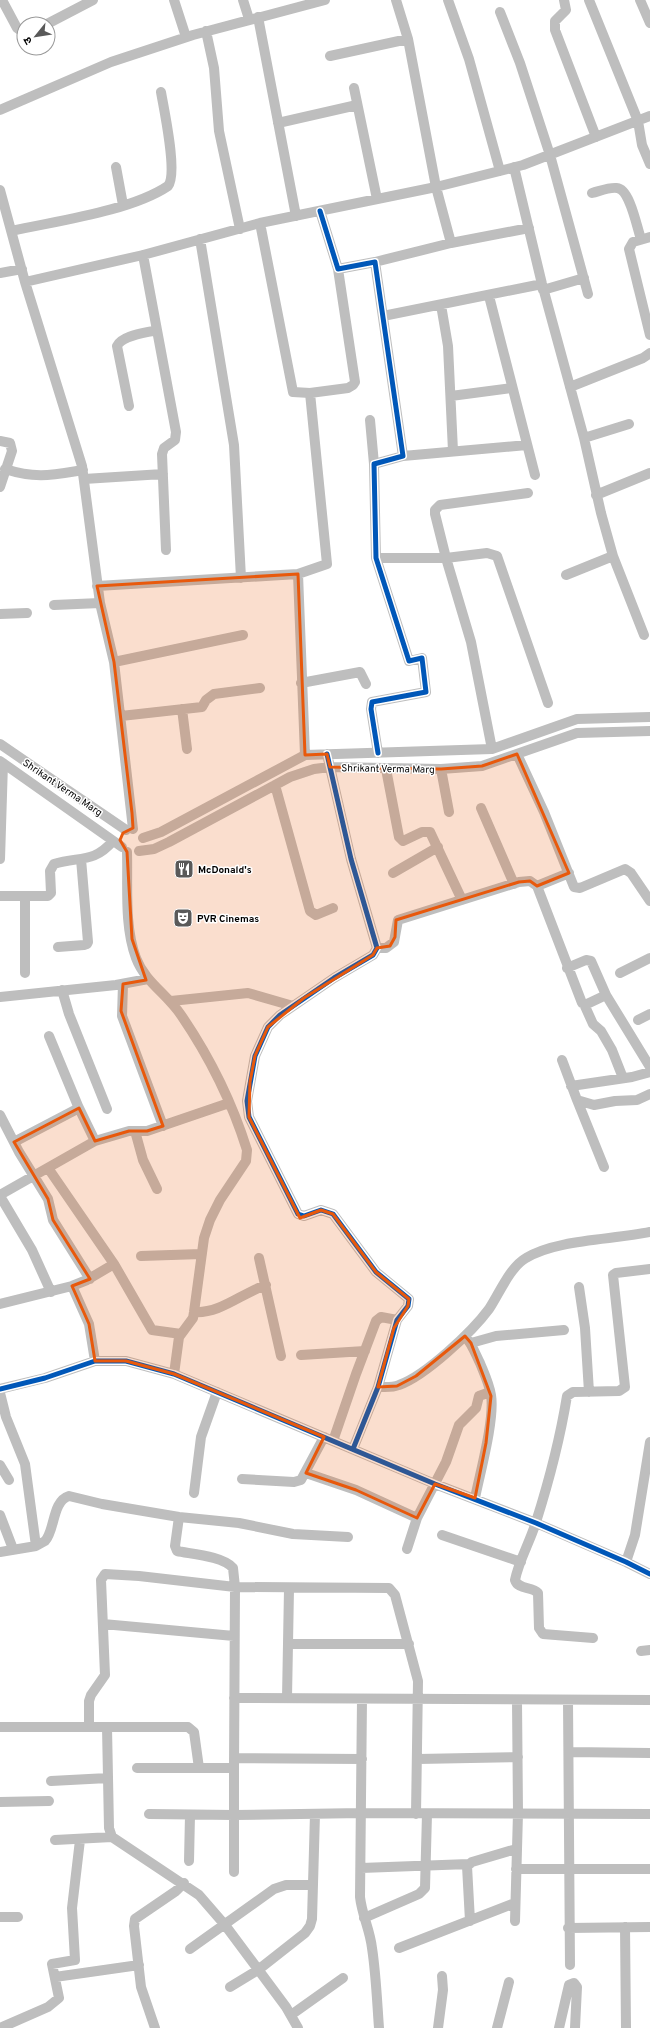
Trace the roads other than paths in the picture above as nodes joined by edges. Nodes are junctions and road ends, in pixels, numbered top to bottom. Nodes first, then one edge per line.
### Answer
1 (3, 0) edge
2 (92, 0) edge
3 (174, 0) edge
4 (243, 0) edge
5 (325, 0) edge
6 (396, 0) edge
7 (448, 0) edge
8 (564, 0) edge
9 (589, 0) edge
10 (640, 0) edge
11 (500, 12) dead end
12 (254, 18) junction
13 (56, 19) edge
14 (650, 23) edge
15 (16, 26) edge
16 (206, 31) junction
17 (186, 37) junction
18 (408, 39) junction
19 (330, 56) dead end
20 (354, 88) dead end
21 (161, 92) dead end
22 (357, 105) junction
23 (0, 110) edge
24 (650, 116) edge
25 (638, 121) junction
26 (278, 124) junction
27 (596, 137) junction
28 (550, 154) junction
29 (650, 164) edge
30 (116, 167) dead end
31 (514, 167) junction
32 (500, 171) junction
33 (436, 187) junction
34 (0, 190) edge
35 (592, 193) dead end
36 (377, 199) junction
37 (122, 205) junction
38 (320, 211) junction
39 (296, 216) junction
40 (260, 223) junction
41 (528, 228) junction
42 (240, 229) junction
43 (12, 231) junction
44 (646, 238) edge
45 (200, 239) junction
46 (452, 243) junction
47 (143, 255) junction
48 (375, 262) junction
49 (22, 269) junction
50 (338, 269) junction
51 (0, 274) edge
52 (584, 278) junction
53 (25, 282) junction
54 (542, 287) junction
55 (588, 294) dead end
56 (489, 296) junction
57 (441, 305) junction
58 (383, 316) junction
59 (157, 330) junction
60 (650, 335) edge
61 (650, 353) edge
62 (570, 387) junction
63 (512, 388) junction
64 (310, 393) junction
65 (451, 396) junction
66 (129, 406) dead end
67 (370, 420) dead end
68 (629, 424) dead end
69 (584, 438) junction
70 (0, 440) edge
71 (527, 445) junction
72 (453, 451) junction
73 (403, 456) junction
74 (374, 464) junction
75 (5, 469) junction
76 (650, 473) edge
77 (83, 474) junction
78 (163, 474) junction
79 (535, 475) dead end
80 (0, 487) edge
81 (528, 493) dead end
82 (596, 495) junction
83 (166, 550) dead end
84 (613, 556) junction
85 (376, 558) junction
86 (446, 558) junction
87 (298, 574) junction
88 (566, 575) dead end
89 (241, 578) junction
90 (97, 586) junction
91 (100, 603) junction
92 (54, 605) dead end
93 (27, 613) dead end
94 (0, 614) edge
95 (243, 635) dead end
96 (644, 635) dead end
97 (114, 662) junction
98 (301, 683) junction
99 (366, 684) dead end
100 (260, 688) dead end
101 (548, 703) dead end
102 (182, 709) junction
103 (121, 716) junction
104 (650, 717) edge
105 (650, 731) edge
106 (0, 744) edge
107 (187, 749) dead end
108 (492, 749) junction
109 (378, 753) junction
110 (327, 754) junction
111 (517, 754) junction
112 (305, 755) junction
113 (2, 762) edge
114 (330, 767) junction
115 (386, 769) junction
116 (441, 769) junction
117 (275, 785) junction
118 (481, 808) dead end
119 (449, 812) dead end
120 (130, 830) junction
121 (143, 838) junction
122 (113, 841) junction
123 (438, 846) junction
124 (124, 850) junction
125 (139, 851) junction
126 (0, 859) edge
127 (81, 859) junction
128 (393, 873) dead end
129 (569, 873) junction
130 (514, 884) junction
131 (537, 886) junction
132 (0, 896) edge
133 (25, 896) junction
134 (462, 900) junction
135 (650, 901) edge
136 (333, 908) dead end
137 (58, 947) dead end
138 (377, 948) junction
139 (650, 958) edge
140 (567, 968) junction
141 (25, 973) dead end
142 (620, 973) dead end
143 (148, 979) junction
144 (123, 984) junction
145 (62, 990) junction
146 (606, 995) junction
147 (0, 997) edge
148 (171, 1001) junction
149 (584, 1004) junction
150 (293, 1006) junction
151 (650, 1014) edge
152 (638, 1020) dead end
153 (49, 1036) dead end
154 (562, 1060) dead end
155 (650, 1067) edge
156 (650, 1072) edge
157 (623, 1078) junction
158 (571, 1086) junction
159 (650, 1094) edge
160 (578, 1100) junction
161 (229, 1103) junction
162 (79, 1108) junction
163 (107, 1110) dead end
164 (0, 1115) edge
165 (163, 1126) junction
166 (135, 1130) junction
167 (95, 1141) junction
168 (14, 1142) junction
169 (604, 1167) dead end
170 (48, 1168) junction
171 (33, 1175) junction
172 (157, 1189) dead end
173 (0, 1195) edge
174 (650, 1232) edge
175 (201, 1254) junction
176 (141, 1256) dead end
177 (258, 1258) dead end
178 (114, 1264) junction
179 (650, 1269) edge
180 (90, 1278) junction
181 (266, 1285) junction
182 (72, 1286) junction
183 (579, 1287) dead end
184 (51, 1292) junction
185 (0, 1304) edge
186 (194, 1312) junction
187 (397, 1320) junction
188 (564, 1330) dead end
189 (181, 1334) junction
190 (468, 1340) junction
191 (365, 1350) junction
192 (300, 1355) dead end
193 (281, 1356) dead end
194 (95, 1361) junction
195 (174, 1374) junction
196 (378, 1387) junction
197 (0, 1389) edge
198 (217, 1392) junction
199 (490, 1392) junction
200 (589, 1392) junction
201 (0, 1393) edge
202 (329, 1439) junction
203 (650, 1442) edge
204 (353, 1449) junction
205 (0, 1465) edge
206 (306, 1473) junction
207 (242, 1479) dead end
208 (9, 1480) dead end
209 (435, 1484) junction
210 (194, 1493) dead end
211 (475, 1498) junction
212 (0, 1515) edge
213 (179, 1517) junction
214 (418, 1518) junction
215 (536, 1523) junction
216 (442, 1535) dead end
217 (348, 1537) dead end
218 (36, 1546) junction
219 (13, 1549) junction
220 (407, 1549) dead end
221 (0, 1552) edge
222 (521, 1562) junction
223 (626, 1562) junction
224 (650, 1574) edge
225 (235, 1587) junction
226 (289, 1589) junction
227 (103, 1624) junction
228 (234, 1636) junction
229 (593, 1638) dead end
230 (288, 1644) junction
231 (409, 1644) junction
232 (234, 1698) junction
233 (287, 1698) junction
234 (362, 1699) junction
235 (418, 1700) junction
236 (650, 1700) edge
237 (517, 1701) junction
238 (568, 1701) junction
239 (0, 1727) edge
240 (107, 1727) junction
241 (89, 1728) junction
242 (568, 1752) junction
243 (650, 1753) edge
244 (518, 1757) junction
245 (362, 1759) junction
246 (418, 1759) junction
247 (234, 1763) junction
248 (137, 1768) dead end
249 (199, 1768) junction
250 (108, 1778) junction
251 (51, 1782) dead end
252 (49, 1801) dead end
253 (0, 1802) edge
254 (362, 1813) junction
255 (518, 1813) junction
256 (148, 1814) dead end
257 (314, 1814) junction
258 (422, 1814) junction
259 (569, 1814) junction
260 (650, 1814) edge
261 (190, 1815) junction
262 (234, 1815) junction
263 (112, 1837) junction
264 (55, 1840) dead end
265 (80, 1840) junction
266 (516, 1849) junction
267 (189, 1861) dead end
268 (469, 1864) junction
269 (427, 1867) junction
270 (361, 1868) junction
271 (516, 1869) junction
272 (569, 1870) junction
273 (650, 1870) edge
274 (234, 1872) dead end
275 (184, 1883) junction
276 (313, 1885) junction
277 (515, 1902) junction
278 (0, 1917) edge
279 (18, 1917) dead end
280 (364, 1918) junction
281 (470, 1921) junction
282 (515, 1922) dead end
283 (225, 1924) junction
284 (625, 1926) junction
285 (650, 1927) edge
286 (568, 1928) junction
287 (190, 1948) dead end
288 (399, 1948) dead end
289 (138, 1965) junction
290 (570, 1965) dead end
291 (258, 1970) junction
292 (442, 1976) dead end
293 (55, 1977) junction
294 (343, 1978) dead end
295 (508, 1982) dead end
296 (230, 1987) dead end
297 (291, 2015) junction
298 (0, 2028) edge
299 (155, 2028) edge
300 (298, 2028) edge
301 (379, 2028) edge
302 (438, 2028) edge
303 (497, 2028) edge
304 (558, 2028) edge
305 (575, 2028) edge
306 (626, 2028) edge

1 - 15 street
2 - 13 street
3 - 17 street
4 - 12 street
5 - 12 street
6 - 18 street
7 - 32 street
8 - 27 street
9 - 25 street
10 - 14 street
11 - 28 street
12 - 16 street
12 - 26 street
16 - 17 street
16 - 42 street
17 - 23 street
18 - 19 street
18 - 33 street
20 - 22 street
21 - 37 street
22 - 26 street
22 - 36 street
24 - 25 street
25 - 27 street
25 - 29 street
26 - 39 street
27 - 28 street
28 - 31 street
28 - 52 street
30 - 37 street
31 - 32 street
31 - 41 street
32 - 33 street
33 - 36 street
33 - 46 street
34 - 43 street
35 - 44 street
36 - 38 street
37 - 43 street
38 - 39 street
38 - 50 street
39 - 40 street
40 - 42 street
40 - 64 street
41 - 46 street
41 - 54 street
42 - 45 street
43 - 49 street
44 - 60 street
45 - 47 street
45 - 89 street
46 - 48 street
47 - 53 street
47 - 59 street
48 - 50 street
48 - 58 street
49 - 51 street
49 - 53 street
50 - 64 street
52 - 54 street
52 - 55 street
53 - 77 street
54 - 56 street
54 - 62 street
56 - 57 street
56 - 63 street
57 - 58 street
57 - 65 street
58 - 73 street
59 - 66 street
59 - 78 street
61 - 62 street
62 - 69 street
63 - 65 street
63 - 71 street
64 - 87 street
65 - 72 street
67 - 74 street
68 - 69 street
69 - 82 street
70 - 75 street
71 - 72 street
71 - 79 street
72 - 73 street
73 - 74 street
74 - 85 street
75 - 77 street
75 - 80 street
76 - 82 street
77 - 78 street
77 - 90 street
78 - 83 street
81 - 86 street
82 - 84 street
84 - 88 street
84 - 96 street
85 - 86 street
85 - 109 street
86 - 101 street
86 - 108 street
87 - 89 street
87 - 98 street
89 - 90 street
90 - 91 street
91 - 92 street
91 - 97 street
93 - 94 street
95 - 97 street
97 - 103 street
98 - 99 street
98 - 112 street
100 - 102 street
102 - 103 street
102 - 107 street
103 - 120 street
104 - 108 street, Shrikant Verma Marg
105 - 111 street, Shrikant Verma Marg
106 - 120 street, Shrikant Verma Marg
108 - 109 street, Shrikant Verma Marg
109 - 110 street, Shrikant Verma Marg
110 - 112 street, Shrikant Verma Marg
110 - 114 street
111 - 116 street, Shrikant Verma Marg
111 - 129 street
112 - 121 street, Shrikant Verma Marg
113 - 122 street, Shrikant Verma Marg
113 - 126 street
114 - 115 street, Shrikant Verma Marg
114 - 117 street, Shrikant Verma Marg
114 - 138 street
115 - 116 street, Shrikant Verma Marg
115 - 123 street
116 - 119 street
117 - 125 street, Shrikant Verma Marg
117 - 136 street
118 - 130 street
120 - 121 street
120 - 124 street
121 - 125 street
122 - 124 street, Shrikant Verma Marg
122 - 127 street
123 - 128 street
123 - 134 street
124 - 125 street
124 - 143 street
127 - 133 street
127 - 137 street
129 - 131 street
129 - 135 street
130 - 131 street
130 - 134 street
131 - 140 street
132 - 133 street
133 - 141 street
134 - 138 street
138 - 150 street
139 - 142 street
140 - 146 street
140 - 149 street
143 - 144 street
143 - 148 street
144 - 145 street
144 - 165 street
145 - 147 street
145 - 163 street
146 - 149 street
146 - 155 street
148 - 150 street
148 - 161 street
149 - 157 street
150 - 187 street
151 - 152 street
153 - 162 street
154 - 158 street
156 - 157 street
157 - 158 street
158 - 160 street
159 - 160 street
160 - 169 street
161 - 165 street
161 - 175 street
162 - 167 street
162 - 168 street
164 - 168 street
165 - 166 street
166 - 167 street
166 - 172 street
167 - 170 street
168 - 171 street
170 - 171 street
170 - 178 street
171 - 173 street
171 - 180 street
173 - 184 street
174 - 190 street
175 - 176 street
175 - 186 street
177 - 181 street
178 - 180 street
178 - 189 street
179 - 200 street
180 - 182 street
181 - 186 street
181 - 193 street
182 - 184 street
182 - 194 street
183 - 200 street
184 - 185 street
186 - 189 street
187 - 191 street
187 - 196 street
188 - 190 street
189 - 195 street
190 - 196 street
190 - 199 street
191 - 192 street
191 - 202 street
194 - 195 street
194 - 197 street
195 - 198 street
196 - 204 street
198 - 202 street
198 - 210 street
199 - 209 street
199 - 211 street
200 - 215 street
201 - 218 street
202 - 204 street
202 - 206 street
203 - 223 street
204 - 209 street
205 - 208 street
206 - 207 street
206 - 214 street
209 - 211 street
209 - 214 street
211 - 215 street
212 - 219 street
213 - 217 street
213 - 218 street
213 - 225 street
214 - 220 street
215 - 222 street
215 - 223 street
216 - 222 street
218 - 219 street
219 - 221 street
222 - 229 street
223 - 224 street
225 - 226 street
225 - 227 street
225 - 228 street
226 - 230 street
226 - 231 street
227 - 228 street
227 - 241 street
228 - 232 street
230 - 231 street
230 - 233 street
231 - 235 street
232 - 233 street
232 - 247 street
233 - 234 street
234 - 235 street
234 - 245 street
235 - 237 street
235 - 246 street
236 - 238 street
237 - 238 street
237 - 244 street
238 - 242 street
239 - 241 street
240 - 241 street
240 - 249 street
240 - 250 street
242 - 243 street
242 - 259 street
244 - 246 street
244 - 255 street
245 - 247 street
245 - 254 street
246 - 258 street
247 - 249 street
247 - 262 street
248 - 249 street
250 - 251 street
250 - 263 street
252 - 253 street
254 - 257 street
254 - 258 street
254 - 270 street
255 - 258 street
255 - 259 street
255 - 266 street
256 - 261 street
257 - 262 street
257 - 276 street
258 - 269 street
259 - 260 street
259 - 272 street
261 - 262 street
261 - 267 street
262 - 274 street
263 - 265 street
263 - 275 street
264 - 265 street
265 - 293 street
266 - 268 street
266 - 271 street
268 - 269 street
268 - 281 street
269 - 270 street
269 - 280 street
270 - 280 street
271 - 272 street
271 - 277 street
272 - 273 street
272 - 286 street
275 - 283 street
275 - 289 street
276 - 283 street
276 - 291 street
277 - 281 street
277 - 282 street
278 - 279 street
280 - 301 street
281 - 288 street
283 - 287 street
283 - 291 street
284 - 285 street
284 - 286 street
284 - 306 street
286 - 290 street
289 - 293 street
289 - 299 street
291 - 296 street
291 - 297 street
292 - 302 street
293 - 298 street
294 - 297 street
295 - 303 street
297 - 300 street
304 - 305 street

